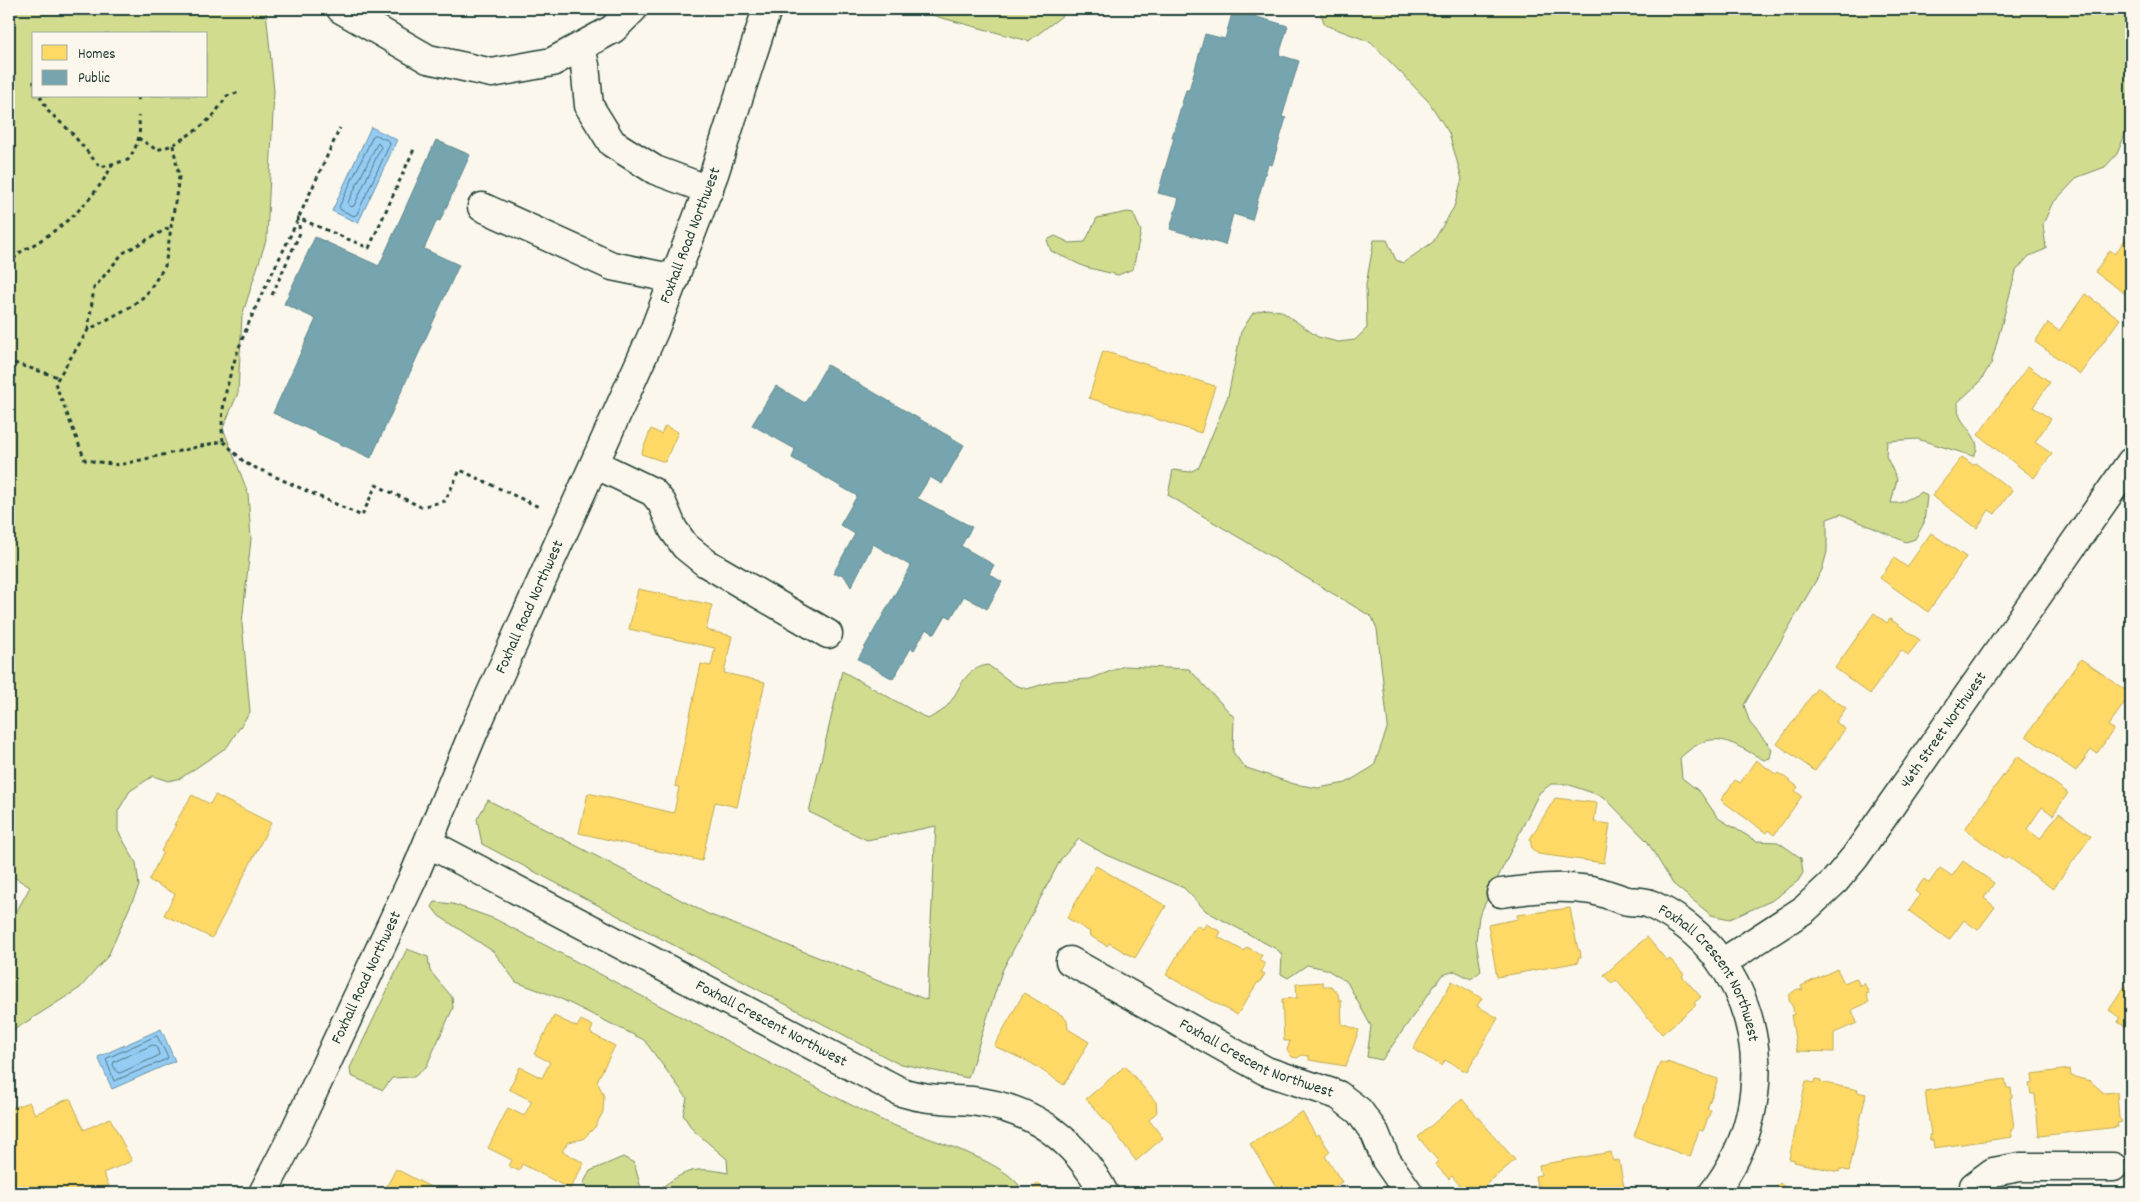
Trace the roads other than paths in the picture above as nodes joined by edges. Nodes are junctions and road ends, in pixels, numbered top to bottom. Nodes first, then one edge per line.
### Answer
1 (341, 9) edge
2 (633, 9) edge
3 (767, 9) edge
4 (580, 47) junction
5 (709, 190) junction
6 (482, 207) dead end
7 (675, 279) junction
8 (2131, 462) edge
9 (595, 464) junction
10 (828, 634) dead end
11 (428, 843) junction
12 (1501, 892) dead end
13 (1070, 960) dead end
14 (1722, 963) junction
15 (2113, 1167) dead end
16 (263, 1193) edge
17 (1104, 1193) edge
18 (1409, 1193) edge
19 (1713, 1193) edge
20 (1974, 1193) edge

1 - 4 street
2 - 4 street
3 - 5 street, Foxhall Road Northwest
4 - 5 street
5 - 7 street, Foxhall Road Northwest
6 - 7 street
7 - 9 street, Foxhall Road Northwest
8 - 14 street, 46th Street Northwest
9 - 10 street
9 - 11 street, Foxhall Road Northwest
11 - 16 street, Foxhall Road Northwest
11 - 17 street, Foxhall Crescent Northwest
12 - 14 street, Foxhall Crescent Northwest
13 - 18 street, Foxhall Crescent Northwest
14 - 19 street, Foxhall Crescent Northwest
15 - 20 street

